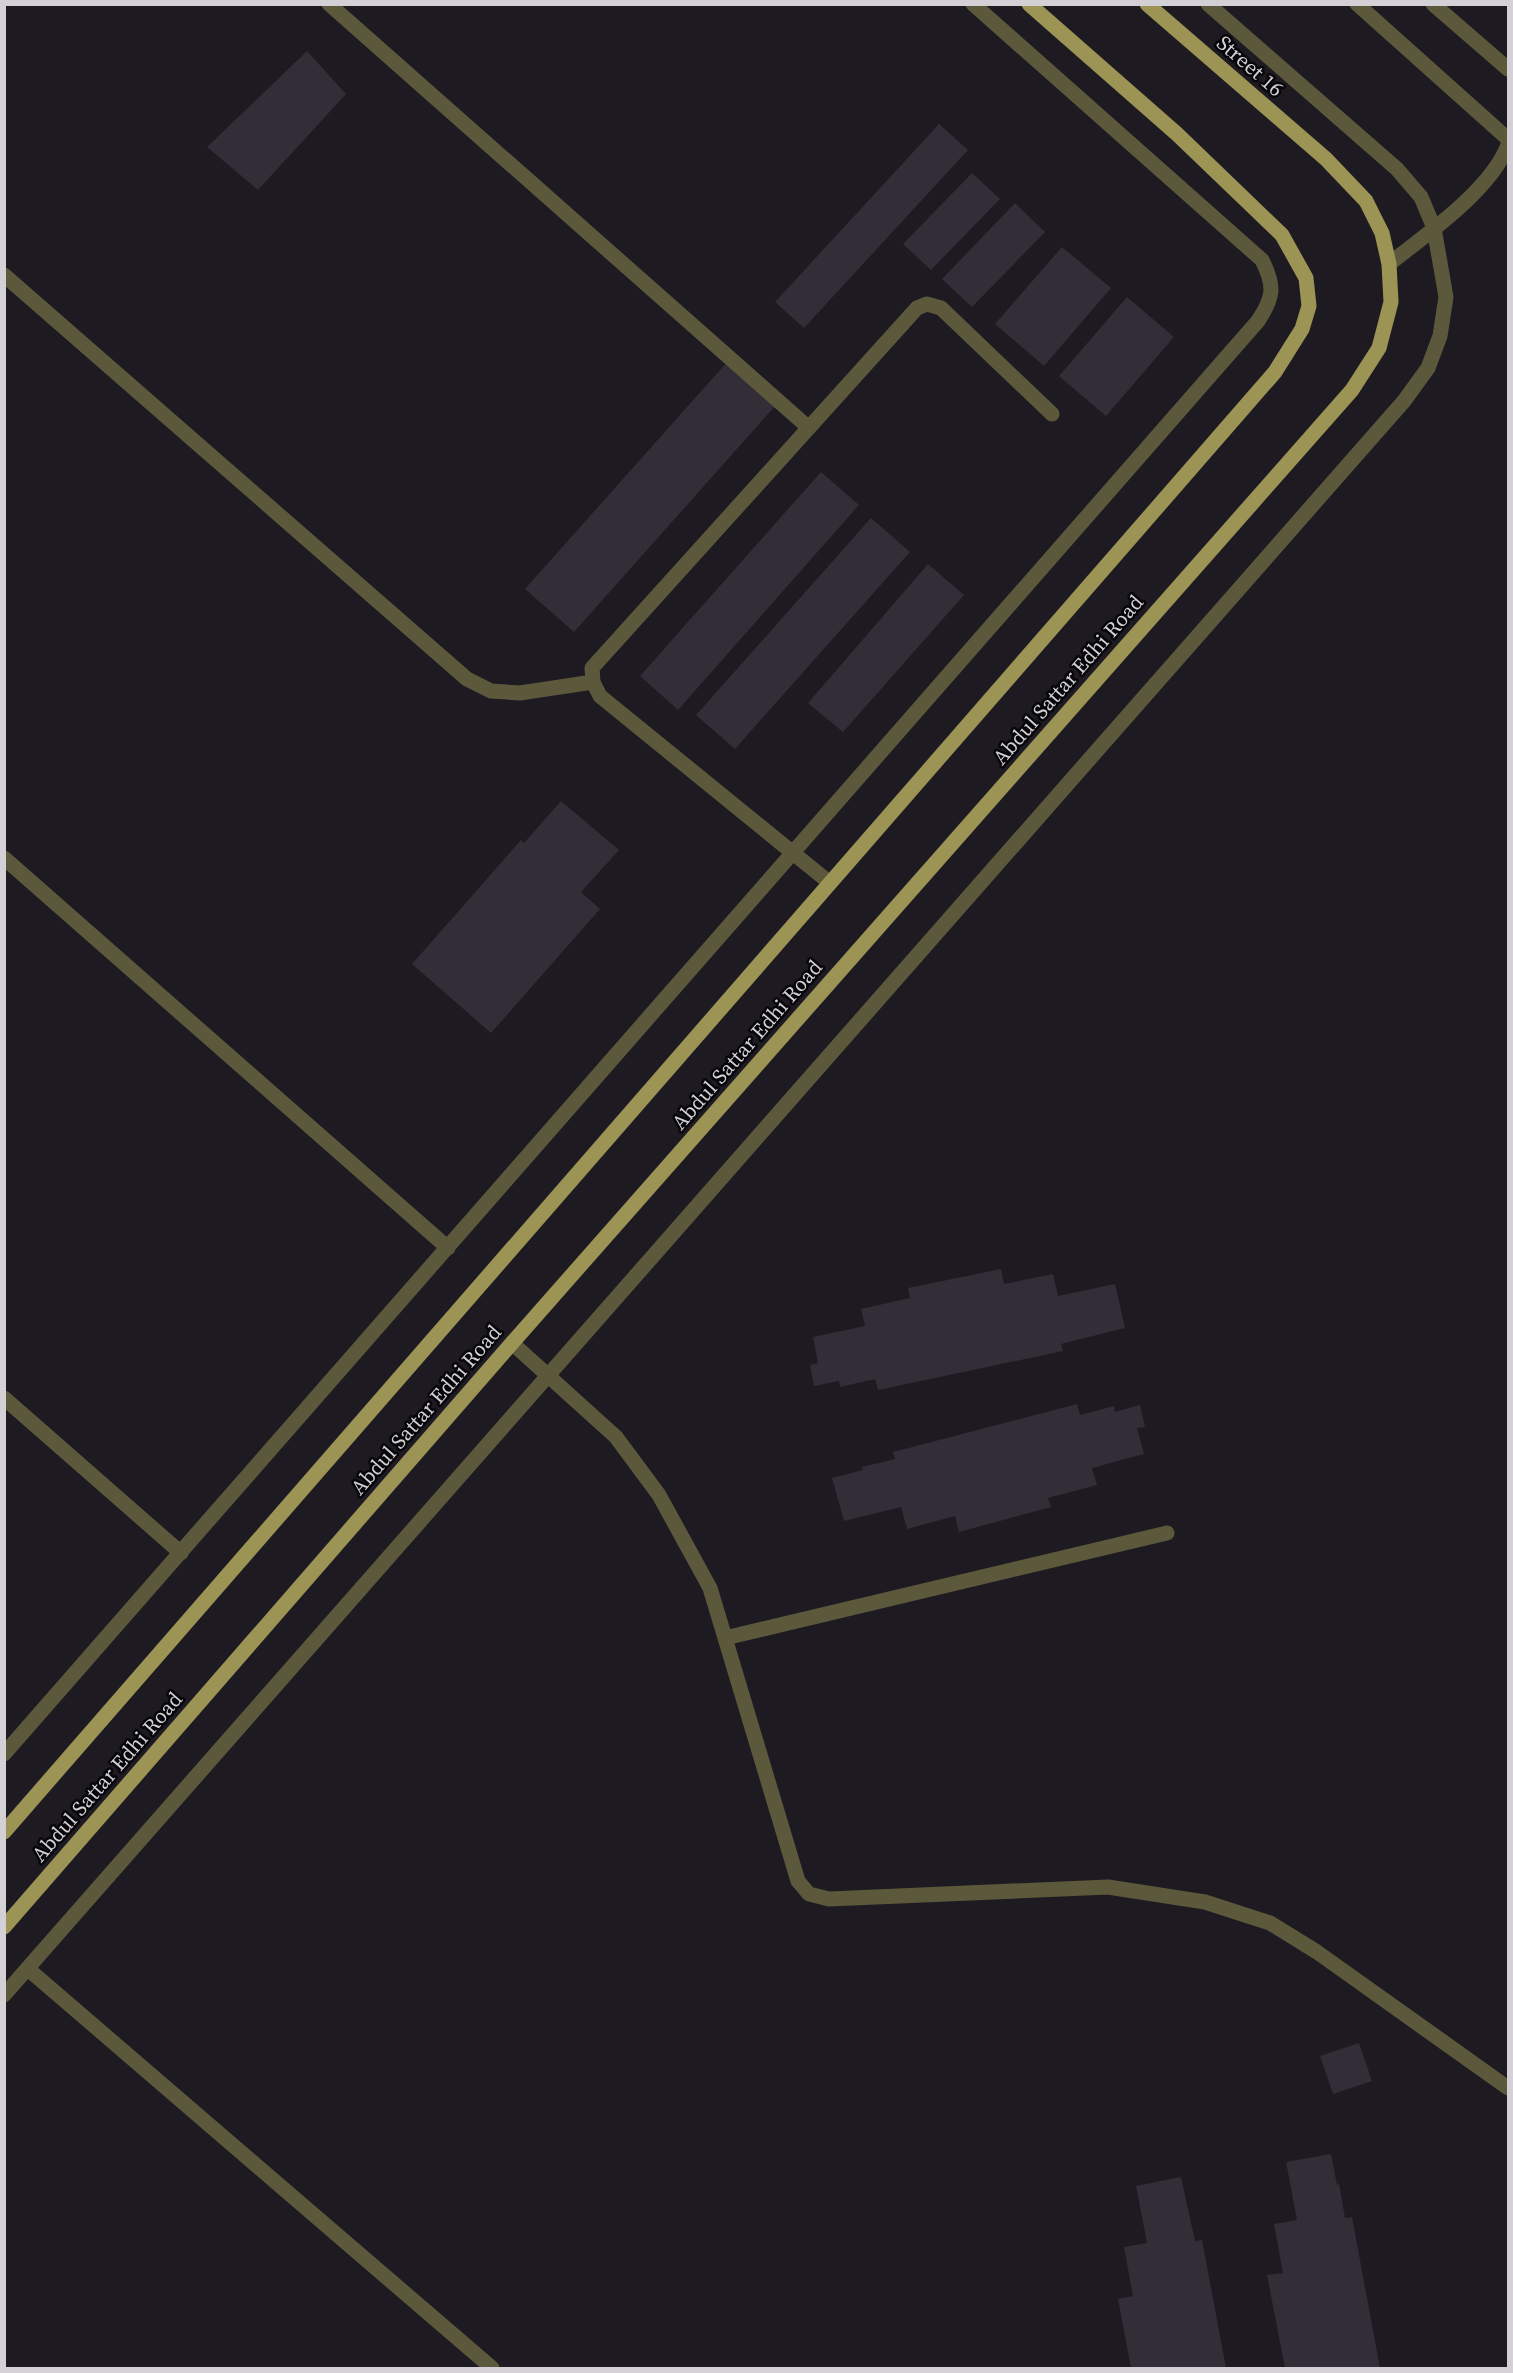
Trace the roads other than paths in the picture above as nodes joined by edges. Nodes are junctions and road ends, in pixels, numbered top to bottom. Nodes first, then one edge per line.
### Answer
1 (328, 4) edge
2 (973, 4) edge
3 (1029, 4) edge
4 (1147, 4) edge
5 (1208, 4) edge
6 (1357, 4) edge
7 (1433, 4) edge
8 (1509, 69) edge
9 (1509, 139) edge
10 (1509, 145) edge
11 (1326, 159) joint
12 (1434, 228) junction
13 (1389, 264) junction
14 (4, 275) edge
15 (1052, 414) dead end
16 (809, 428) junction
17 (593, 682) junction
18 (792, 854) junction
19 (4, 858) edge
20 (830, 883) junction
21 (448, 1248) junction
22 (512, 1342) junction
23 (548, 1376) junction
24 (4, 1398) edge
25 (1167, 1533) dead end
26 (180, 1552) junction
27 (725, 1638) junction
28 (4, 1754) edge
29 (4, 1832) edge
30 (4, 1927) edge
31 (28, 1969) junction
32 (4, 1995) edge
33 (1509, 2088) edge
34 (492, 2368) edge

1 - 16 street
2 - 18 street
3 - 20 main road, Abdul Sattar Edhi Road
4 - 11 main road, Street 16
5 - 12 street
6 - 9 street
7 - 8 street
10 - 12 street
11 - 13 main road, Abdul Sattar Edhi Road
12 - 13 street
12 - 23 street
13 - 22 main road, Abdul Sattar Edhi Road
14 - 17 street
15 - 16 street
16 - 17 street
17 - 18 street
18 - 20 street
18 - 21 street
19 - 21 street
20 - 29 main road, Abdul Sattar Edhi Road
21 - 26 street
22 - 23 street
22 - 30 main road, Abdul Sattar Edhi Road
23 - 27 street
23 - 31 street
24 - 26 street
25 - 27 street
26 - 28 street
27 - 33 street
31 - 32 street
31 - 34 street

